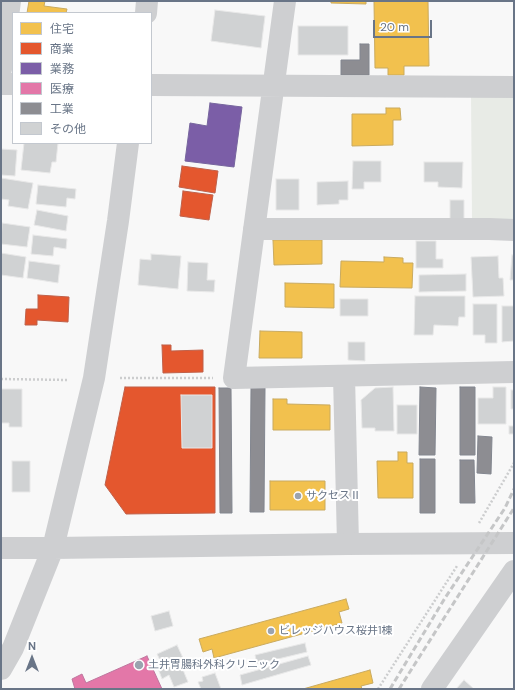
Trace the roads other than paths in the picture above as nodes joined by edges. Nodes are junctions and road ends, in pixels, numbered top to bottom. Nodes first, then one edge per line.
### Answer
1 (10, 1) edge
2 (147, 1) edge
3 (285, 1) edge
4 (146, 12) edge
5 (1, 69) edge
6 (1, 84) edge
7 (12, 84) edge
8 (152, 85) edge
9 (274, 85) junction
10 (514, 87) edge
11 (128, 144) edge
12 (254, 229) junction
13 (514, 230) edge
14 (514, 372) edge
15 (344, 376) junction
16 (514, 543) edge
17 (348, 544) junction
18 (1, 548) edge
19 (53, 548) junction
20 (514, 571) edge
21 (1, 669) edge
22 (432, 689) edge

1 - 5 street
2 - 4 street
3 - 9 street
6 - 7 street
8 - 9 street
9 - 10 street
9 - 12 street
11 - 19 street
12 - 13 street
12 - 15 street
14 - 15 street
15 - 17 street
16 - 17 street
17 - 19 street
18 - 19 street
19 - 21 street
20 - 22 street

